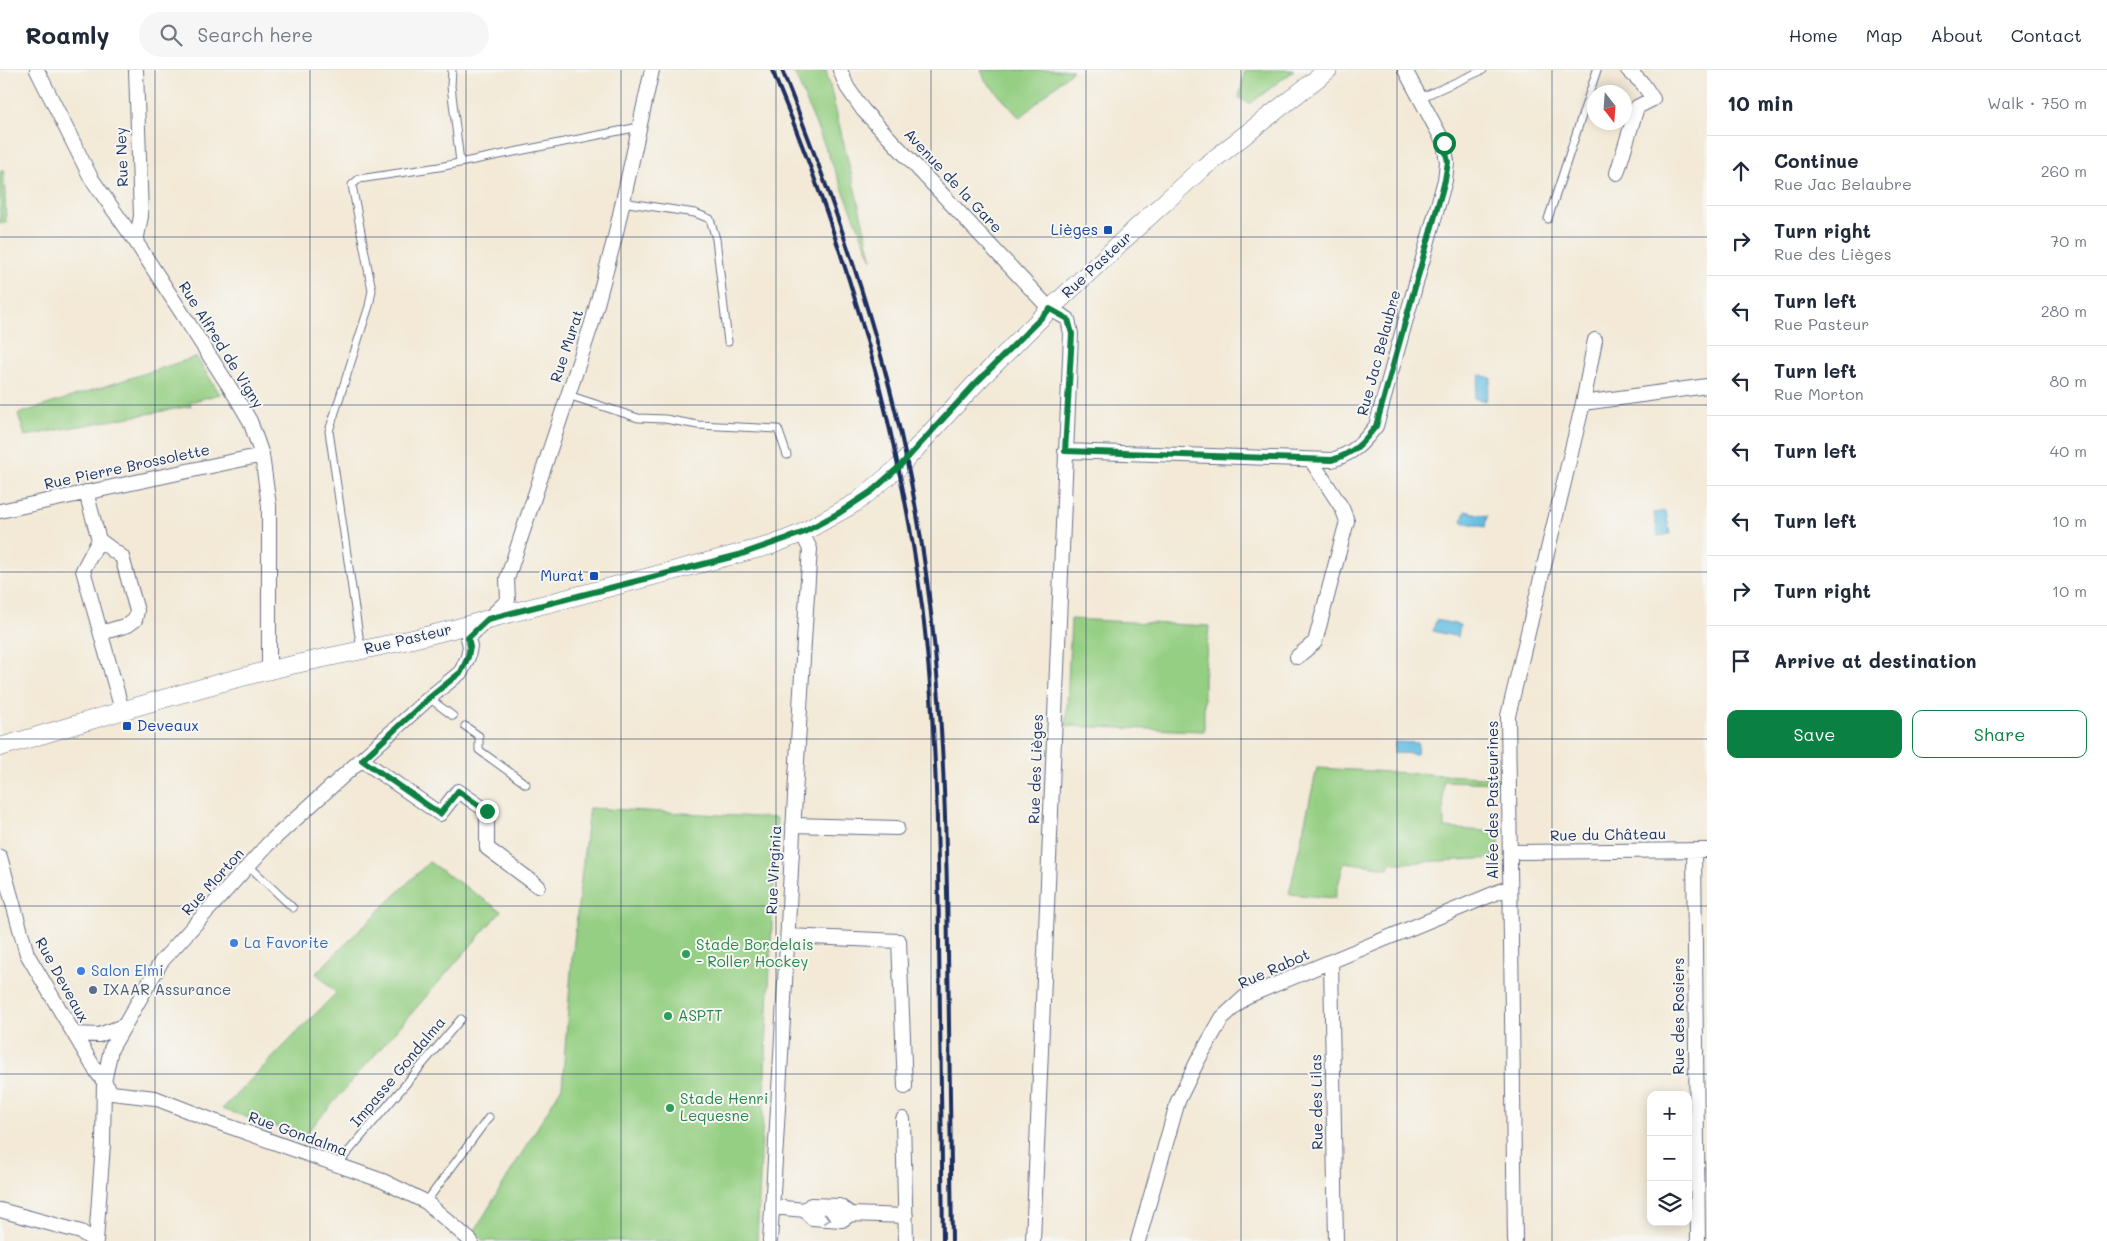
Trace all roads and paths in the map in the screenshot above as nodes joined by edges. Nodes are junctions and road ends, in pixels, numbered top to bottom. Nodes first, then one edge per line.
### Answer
1 (36, 70) edge
2 (136, 70) edge
3 (452, 70) edge
4 (652, 70) edge
5 (840, 70) edge
6 (1328, 70) edge
7 (1405, 70) edge
8 (1483, 70) edge
9 (1597, 70) edge
10 (1628, 70) edge
11 (1420, 98) junction
12 (639, 127) junction
13 (460, 162) junction
14 (1617, 173) dead end
15 (622, 202) junction
16 (1548, 219) dead end
17 (136, 242) junction
18 (1050, 309) junction
19 (1595, 340) dead end
20 (728, 342) dead end
21 (1707, 386) edge
22 (568, 395) junction
23 (1583, 403) junction
24 (1065, 451) junction
25 (262, 455) junction
26 (787, 455) dead end
27 (1311, 460) junction
28 (86, 492) junction
29 (0, 511) edge
30 (802, 533) junction
31 (99, 540) junction
32 (488, 619) junction
33 (101, 633) junction
34 (361, 650) junction
35 (1297, 657) dead end
36 (270, 670) junction
37 (429, 698) junction
38 (122, 710) junction
39 (453, 716) dead end
40 (465, 726) dead end
41 (0, 747) edge
42 (362, 760) junction
43 (526, 784) dead end
44 (793, 825) junction
45 (897, 828) dead end
46 (1701, 850) edge
47 (1510, 852) junction
48 (0, 857) edge
49 (249, 866) junction
50 (538, 886) dead end
51 (1510, 887) junction
52 (293, 908) dead end
53 (788, 936) junction
54 (1331, 962) junction
55 (461, 1020) dead end
56 (123, 1026) junction
57 (74, 1034) junction
58 (104, 1082) junction
59 (905, 1086) dead end
60 (489, 1117) dead end
61 (903, 1119) dead end
62 (337, 1165) junction
63 (426, 1202) junction
64 (772, 1207) junction
65 (0, 1210) edge
66 (906, 1216) junction
67 (95, 1241) edge
68 (471, 1241) edge
69 (770, 1241) edge
70 (906, 1241) edge
71 (1033, 1241) edge
72 (1138, 1241) edge
73 (1336, 1241) edge
74 (1515, 1241) edge
75 (1698, 1241) edge

1 - 17 street, Rue Alfred de Vigny
2 - 17 street, Rue Ney
3 - 13 lane
4 - 12 street, Rue Murat
5 - 18 street, Avenue de la Gare
6 - 18 street, Rue Pasteur
7 - 11 street, Rue Jac Belaubre
8 - 11 lane
9 - 16 lane
10 - 14 street
11 - 27 street, Rue Jac Belaubre
12 - 13 lane
12 - 15 street, Rue Murat
13 - 34 lane
15 - 20 lane
15 - 22 street, Rue Murat
17 - 25 street, Rue Alfred de Vigny
18 - 24 street, Rue des Lièges
18 - 30 street, Rue Pasteur
19 - 23 street, Allée des Pasteurines
21 - 23 street
22 - 26 lane
22 - 32 street, Rue Murat
23 - 47 street, Allée des Pasteurines
24 - 27 street, Rue Jac Belaubre
24 - 71 street, Rue des Lièges
25 - 28 street, Rue Pierre Brossolette
25 - 36 street, Rue Alfred de Vigny
27 - 35 street
28 - 29 street, Rue Pierre Brossolette
28 - 31 street
30 - 32 street, Rue Pasteur
30 - 44 street, Rue Virginia
31 - 33 street
31 - 33 street
32 - 34 street, Rue Pasteur
32 - 37 street, Rue Morton
33 - 38 street
34 - 36 street, Rue Pasteur
36 - 38 street, Rue Pasteur
37 - 39 lane
37 - 42 street, Rue Morton
38 - 41 street, Rue Pasteur
40 - 43 lane
42 - 49 street, Rue Morton
42 - 50 street
44 - 45 street
44 - 53 street, Rue Virginia
46 - 47 street, Rue du Château
46 - 75 street, Rue des Rosiers
47 - 51 street, Allée des Pasteurines
48 - 57 street, Rue Deveaux
49 - 52 lane
49 - 56 street, Rue Morton
51 - 54 street, Rue Rabot
51 - 74 street, Allée des Pasteurines
53 - 59 street
53 - 64 street, Rue Virginia
54 - 72 street, Rue Rabot
54 - 73 street, Rue des Lilas
55 - 62 lane, Impasse Gondalma
56 - 57 street
56 - 58 street, Rue Morton
57 - 58 street, Rue Deveaux
58 - 62 street, Rue Gondalma
58 - 67 street, Rue Morton
60 - 63 lane
61 - 66 street
62 - 63 street, Rue Gondalma
63 - 68 street, Rue Gondalma
64 - 66 street
64 - 69 street, Rue Virginia
65 - 67 street
66 - 70 street

